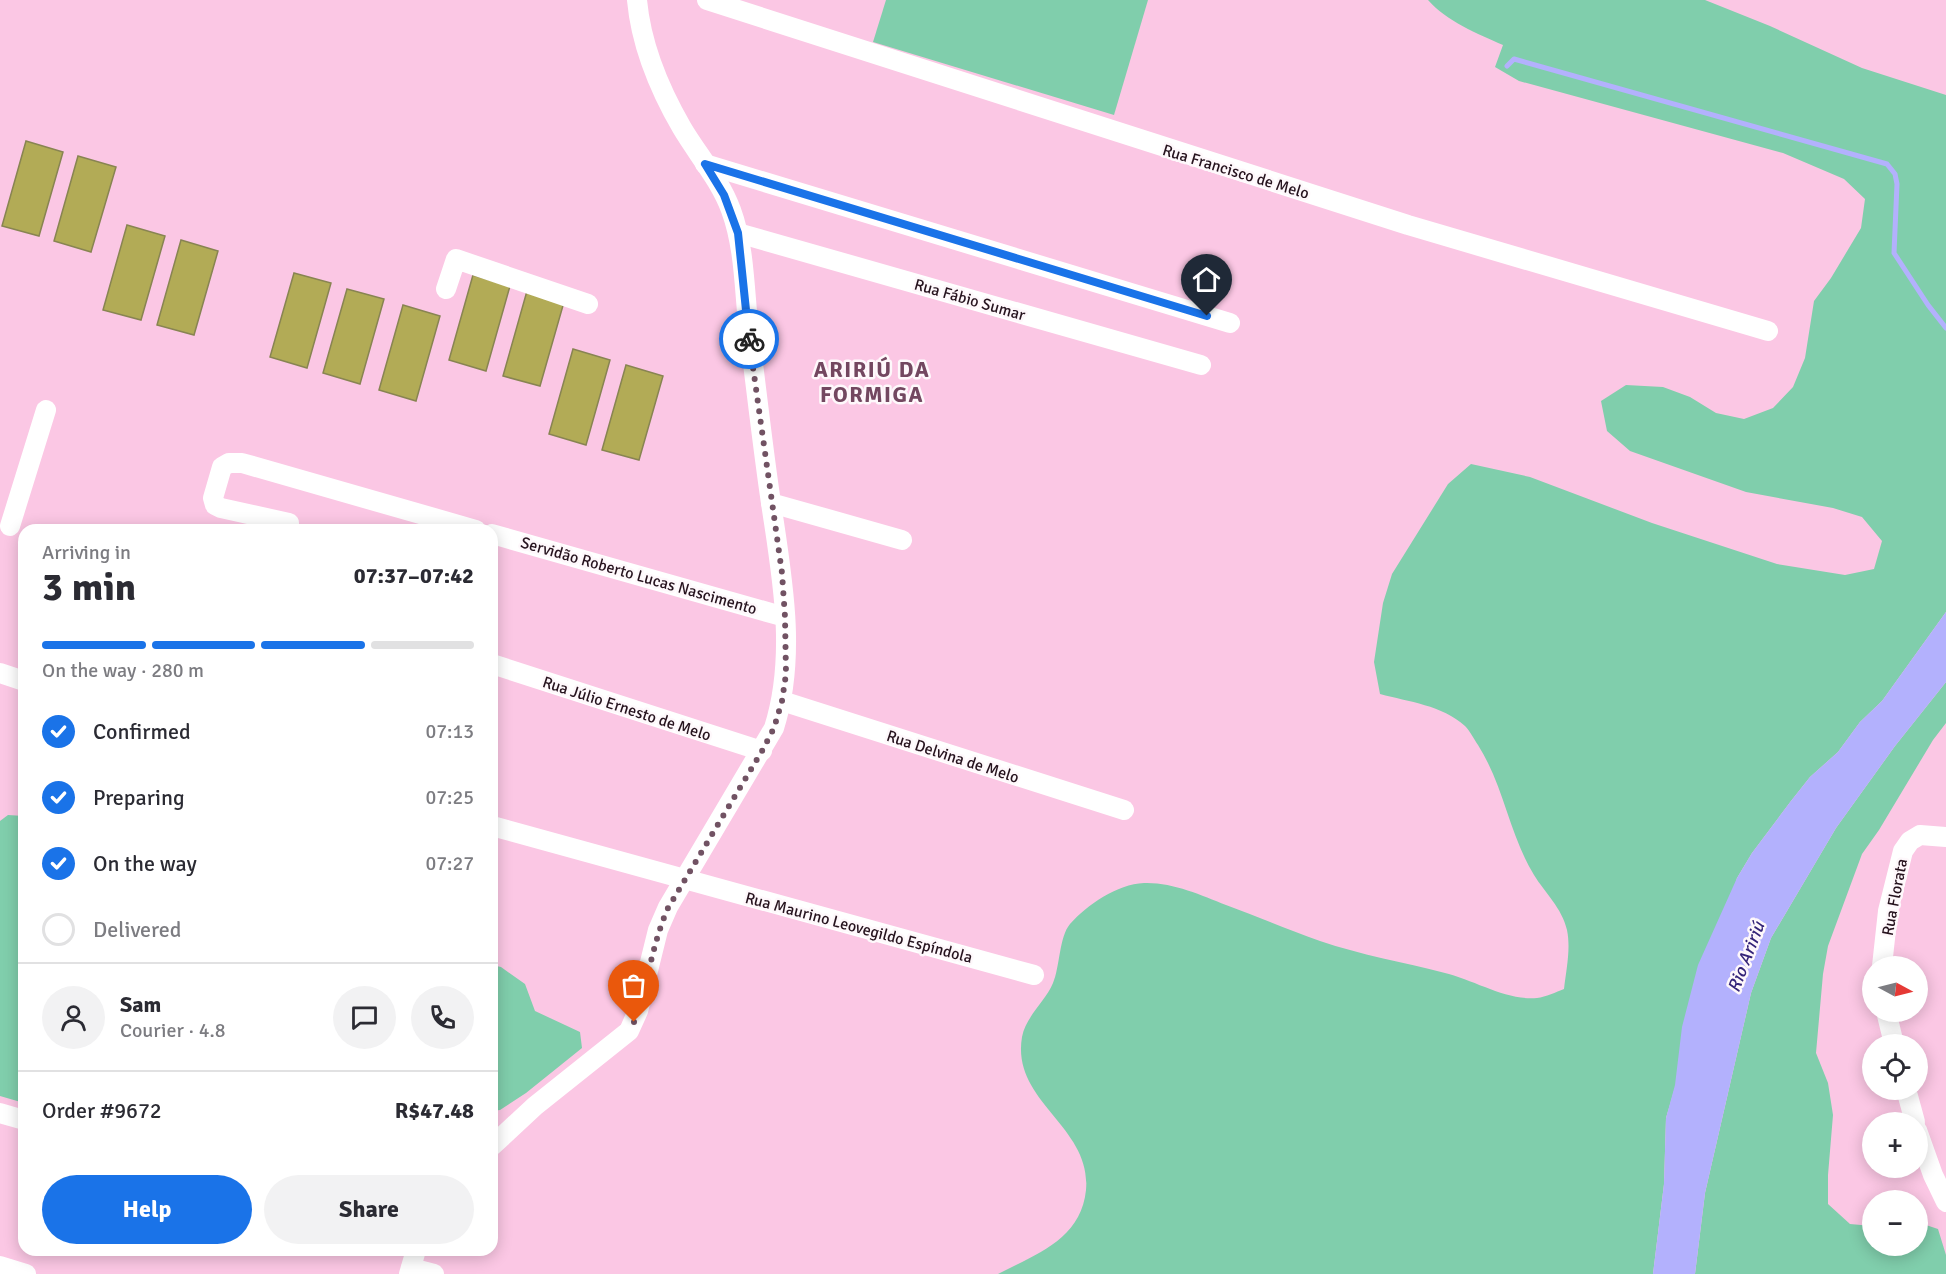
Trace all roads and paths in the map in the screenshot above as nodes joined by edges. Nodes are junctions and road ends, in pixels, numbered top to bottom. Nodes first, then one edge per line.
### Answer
1 (638, 0) edge
2 (706, 0) edge
3 (705, 164) junction
4 (738, 233) junction
5 (446, 290) dead end
6 (588, 304) dead end
7 (1230, 323) dead end
8 (1768, 331) dead end
9 (1201, 364) dead end
10 (46, 410) dead end
11 (771, 502) junction
12 (289, 523) dead end
13 (455, 524) edge
14 (11, 526) edge
15 (498, 536) edge
16 (902, 540) dead end
17 (785, 617) junction
18 (498, 666) edge
19 (0, 673) edge
20 (18, 679) edge
21 (782, 701) junction
22 (762, 751) junction
23 (1124, 810) dead end
24 (498, 828) edge
25 (1946, 837) edge
26 (683, 880) junction
27 (1883, 956) edge
28 (1034, 975) dead end
29 (0, 1113) edge
30 (18, 1118) edge
31 (498, 1140) edge
32 (1928, 1161) edge
33 (1946, 1202) edge
34 (412, 1264) edge
35 (0, 1266) edge
36 (26, 1274) edge
37 (434, 1274) edge

1 - 3 street
2 - 8 street, Rua Francisco de Melo
3 - 4 street
3 - 7 street
4 - 9 street, Rua Fábio Sumar
4 - 11 street
5 - 6 street
10 - 14 street
11 - 16 street
11 - 17 street
12 - 13 street
15 - 17 street, Servidão Roberto Lucas Nascimento
17 - 21 street
18 - 22 street, Rua Júlio Ernesto de Melo
19 - 20 street
21 - 22 street
21 - 23 street, Rua Delvina de Melo
22 - 26 street
24 - 26 street, Rua Maurino Leovegildo Espíndola
25 - 27 street, Rua Florata
26 - 28 street, Rua Maurino Leovegildo Espíndola
26 - 31 street
29 - 30 street
32 - 33 street
34 - 37 street
35 - 36 street

